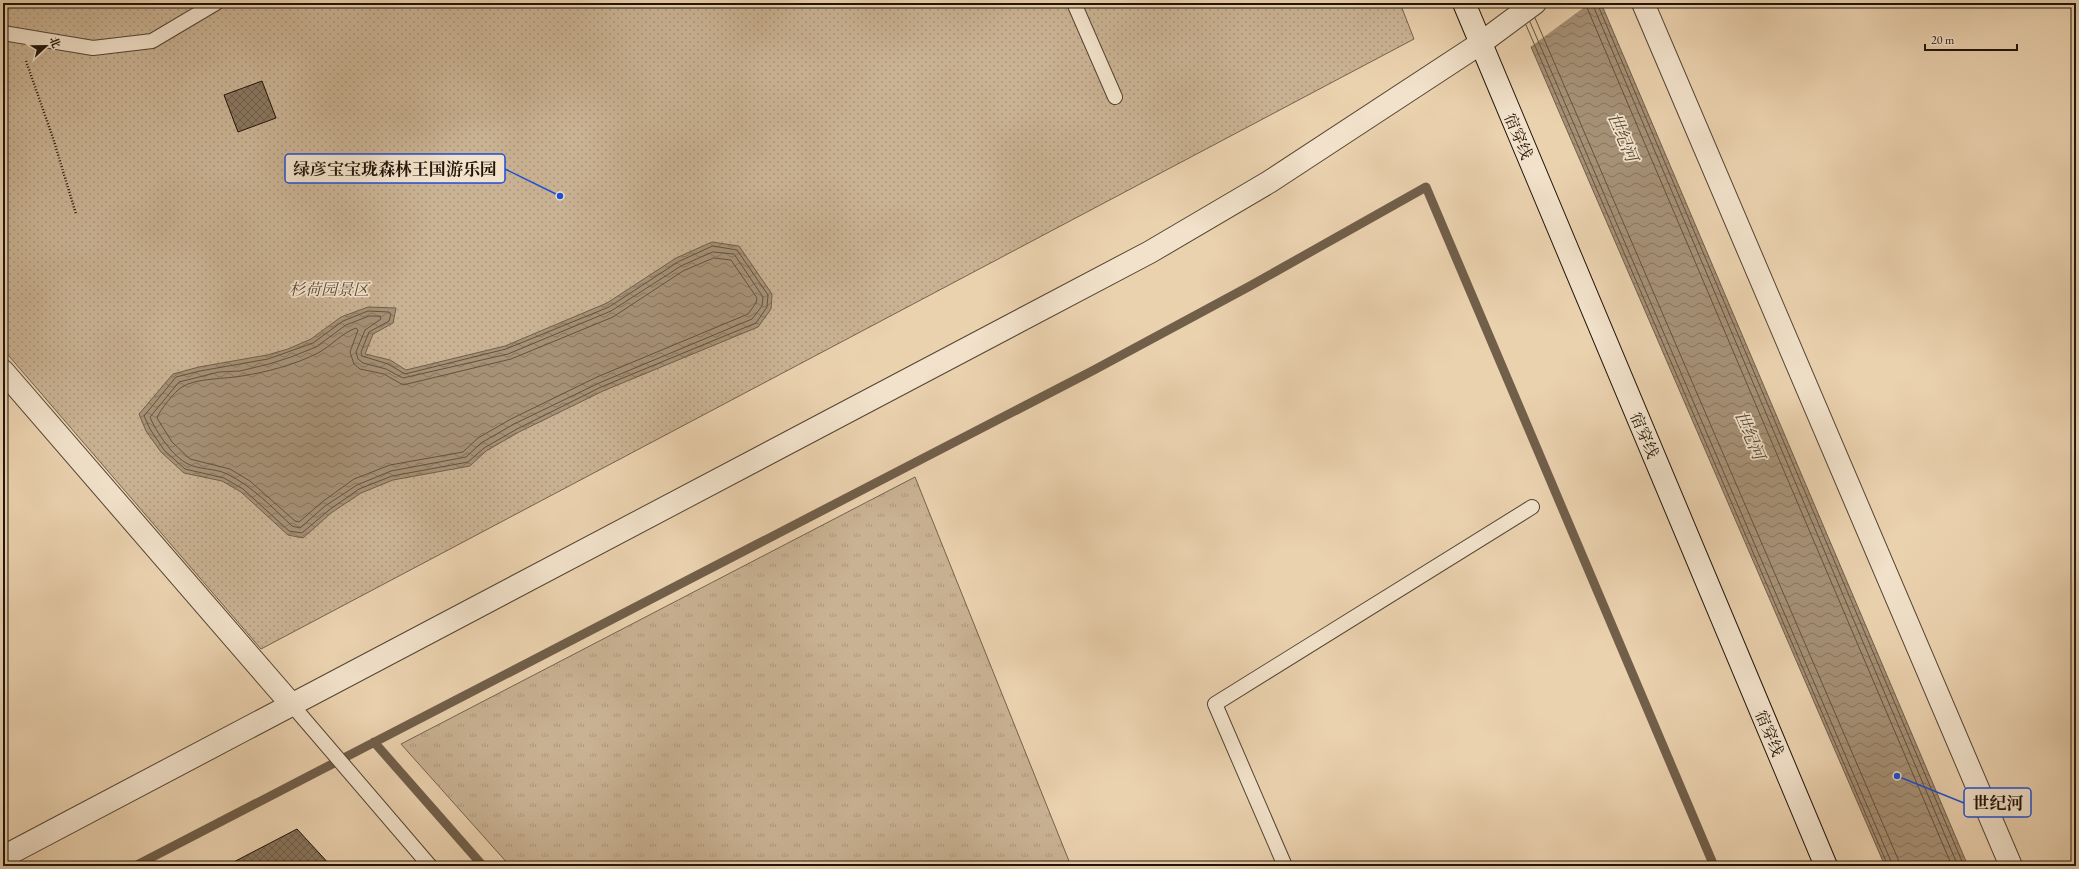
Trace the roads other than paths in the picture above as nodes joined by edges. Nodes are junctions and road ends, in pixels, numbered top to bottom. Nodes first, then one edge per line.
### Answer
1 (216, 3) edge
2 (1074, 3) edge
3 (1464, 3) edge
4 (1535, 3) edge
5 (1644, 3) edge
6 (3, 33) edge
7 (1481, 43) junction
8 (1115, 97) dead end
9 (3, 372) edge
10 (1532, 507) dead end
11 (292, 704) junction
12 (3, 857) edge
13 (430, 866) edge
14 (1285, 866) edge
15 (1826, 866) edge
16 (2011, 866) edge

1 - 6 lane
2 - 8 lane
3 - 7 street, 宿穿线
4 - 7 street
5 - 16 street
7 - 11 street
7 - 15 street, 宿穿线
9 - 11 street
10 - 14 lane
11 - 12 street
11 - 13 lane

